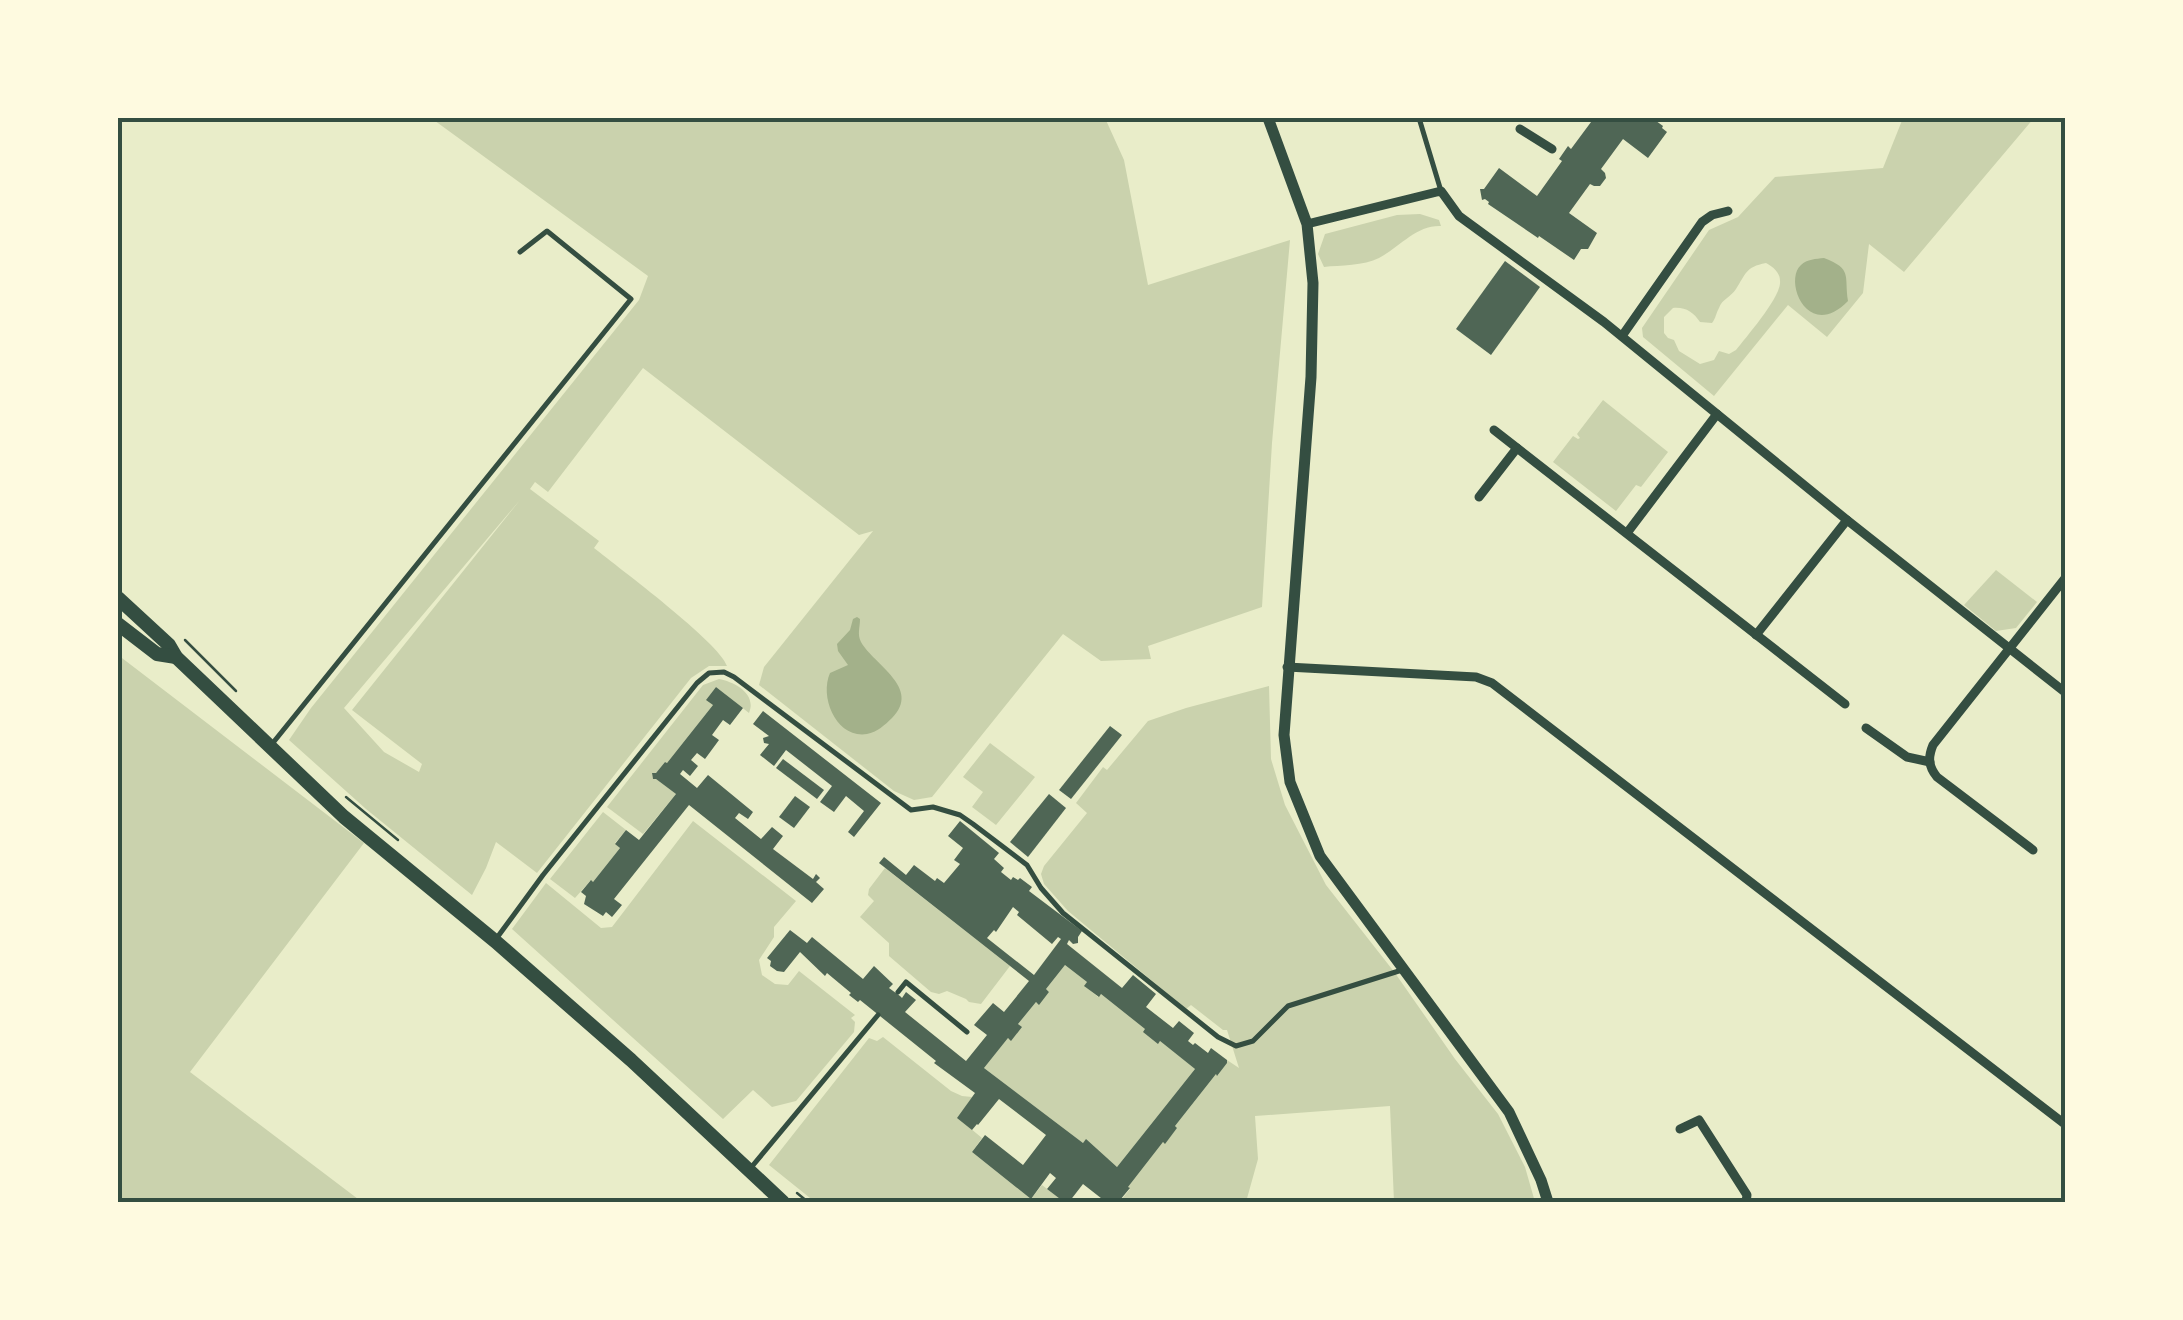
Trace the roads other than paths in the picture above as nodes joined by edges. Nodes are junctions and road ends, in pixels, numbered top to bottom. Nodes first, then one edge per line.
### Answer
1 (1268, 118) edge
2 (1420, 118) edge
3 (1520, 129) dead end
4 (1552, 149) dead end
5 (1440, 191) junction
6 (1728, 212) dead end
7 (1307, 224) junction
8 (520, 252) dead end
9 (1622, 336) junction
10 (1717, 414) junction
11 (1494, 430) dead end
12 (1518, 448) junction
13 (1479, 497) dead end
14 (1848, 520) junction
15 (1627, 534) junction
16 (2066, 577) edge
17 (118, 598) edge
18 (118, 624) edge
19 (1756, 634) junction
20 (2009, 648) junction
21 (176, 657) junction
22 (1287, 667) junction
23 (2066, 693) edge
24 (1846, 704) dead end
25 (1866, 728) dead end
26 (270, 746) junction
27 (1930, 762) junction
28 (2033, 850) dead end
29 (494, 942) junction
30 (1403, 970) junction
31 (898, 992) dead end
32 (878, 1014) dead end
33 (968, 1032) dead end
34 (2066, 1125) edge
35 (1680, 1129) dead end
36 (748, 1170) junction
37 (784, 1202) edge
38 (1548, 1202) edge
39 (1746, 1202) edge

1 - 7 street
2 - 5 lane
3 - 4 street
5 - 7 street
5 - 9 street
6 - 9 street
7 - 22 street
8 - 26 lane
9 - 10 street
10 - 14 street
10 - 15 street
11 - 12 street
12 - 13 street
12 - 15 street
14 - 19 street
14 - 20 street
15 - 19 street
16 - 20 street
17 - 21 main road
18 - 21 main road
19 - 24 street
20 - 23 street
20 - 27 street
21 - 26 main road
22 - 30 street
22 - 34 street
25 - 27 street
26 - 29 main road
27 - 28 street
29 - 30 lane
29 - 36 main road
30 - 38 street
31 - 33 lane
32 - 36 lane
35 - 39 street
36 - 37 main road

